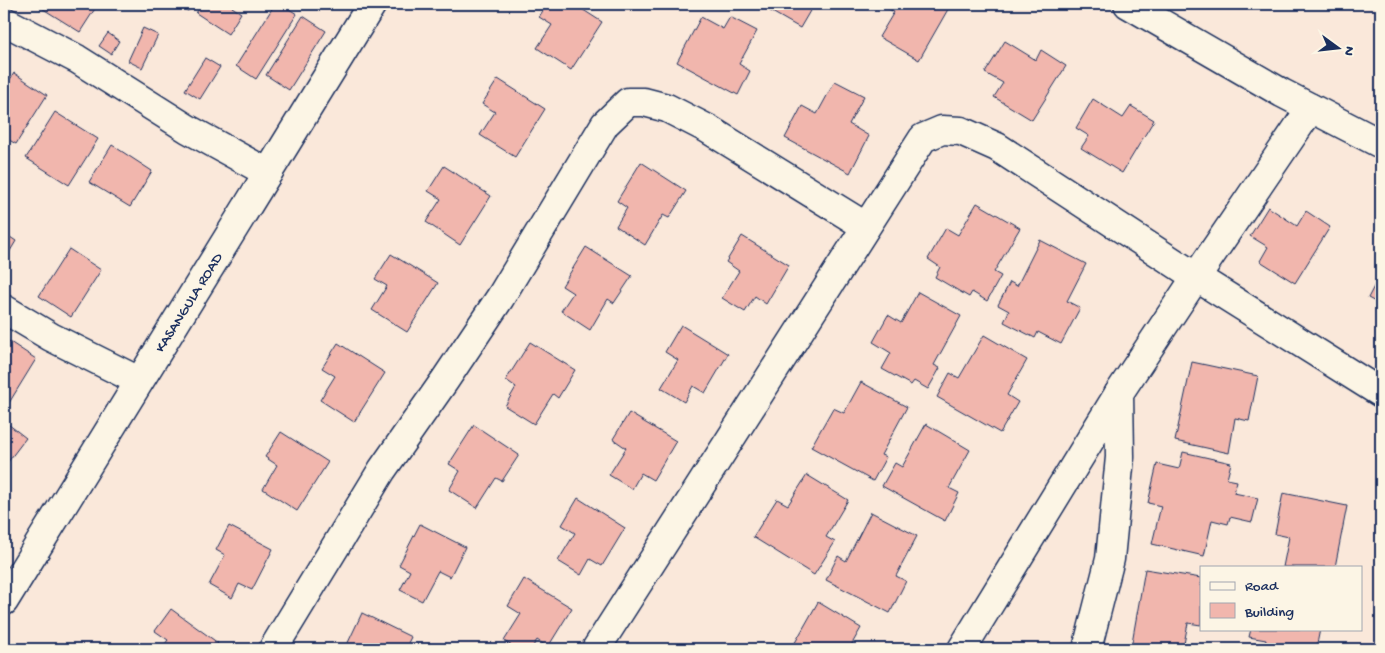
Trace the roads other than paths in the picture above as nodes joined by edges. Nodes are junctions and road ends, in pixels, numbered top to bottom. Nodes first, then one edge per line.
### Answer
1 (372, 4) edge
2 (1128, 4) edge
3 (4, 21) edge
4 (1311, 108) junction
5 (1381, 144) edge
6 (268, 173) junction
7 (865, 226) junction
8 (1196, 277) junction
9 (4, 309) edge
10 (139, 381) junction
11 (1119, 393) junction
12 (1381, 393) edge
13 (4, 601) edge
14 (272, 649) edge
15 (596, 649) edge
16 (962, 649) edge
17 (1087, 649) edge

1 - 6 street, KASANGULA ROAD
2 - 4 street
3 - 6 street
4 - 5 street
4 - 8 street
6 - 10 street, KASANGULA ROAD
7 - 8 street
7 - 14 street
7 - 15 street
8 - 11 street
8 - 12 street
9 - 10 street
10 - 13 street, KASANGULA ROAD
11 - 16 street
11 - 17 street

